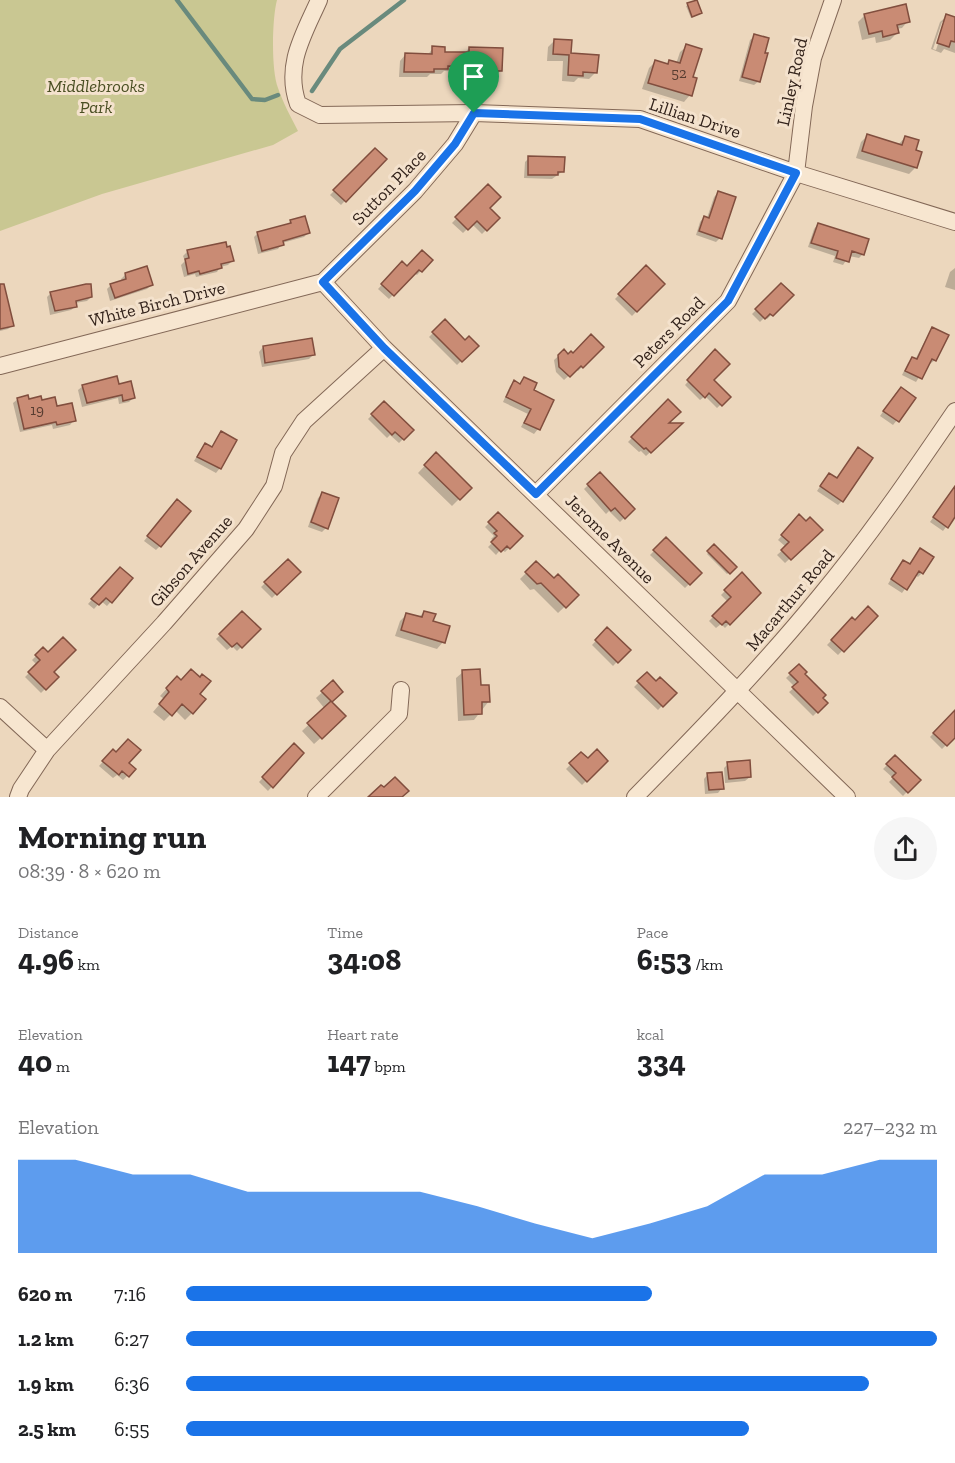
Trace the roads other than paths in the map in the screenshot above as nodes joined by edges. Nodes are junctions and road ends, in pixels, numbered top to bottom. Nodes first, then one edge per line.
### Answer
1 (319, 0) edge
2 (833, 0) edge
3 (474, 113) junction
4 (796, 173) junction
5 (955, 222) edge
6 (323, 282) junction
7 (384, 348) junction
8 (0, 366) edge
9 (955, 411) edge
10 (536, 494) junction
11 (401, 690) dead end
12 (737, 692) junction
13 (0, 707) edge
14 (47, 750) junction
15 (18, 797) edge
16 (316, 797) edge
17 (635, 797) edge
18 (847, 797) edge

1 - 3 street, Lillian Drive
2 - 4 street, Linley Road
3 - 4 street, Lillian Drive
3 - 6 street, Sutton Place
4 - 5 street, Lillian Drive
4 - 10 street, Peters Road
6 - 7 street, Jerome Avenue
6 - 8 street, White Birch Drive
7 - 10 street, Jerome Avenue
7 - 14 street, Gibson Avenue
9 - 12 street, Macarthur Road
10 - 12 street, Jerome Avenue
11 - 16 street
12 - 17 street, Macarthur Road
12 - 18 street, Jerome Avenue
13 - 14 street
14 - 15 street, Gibson Avenue

